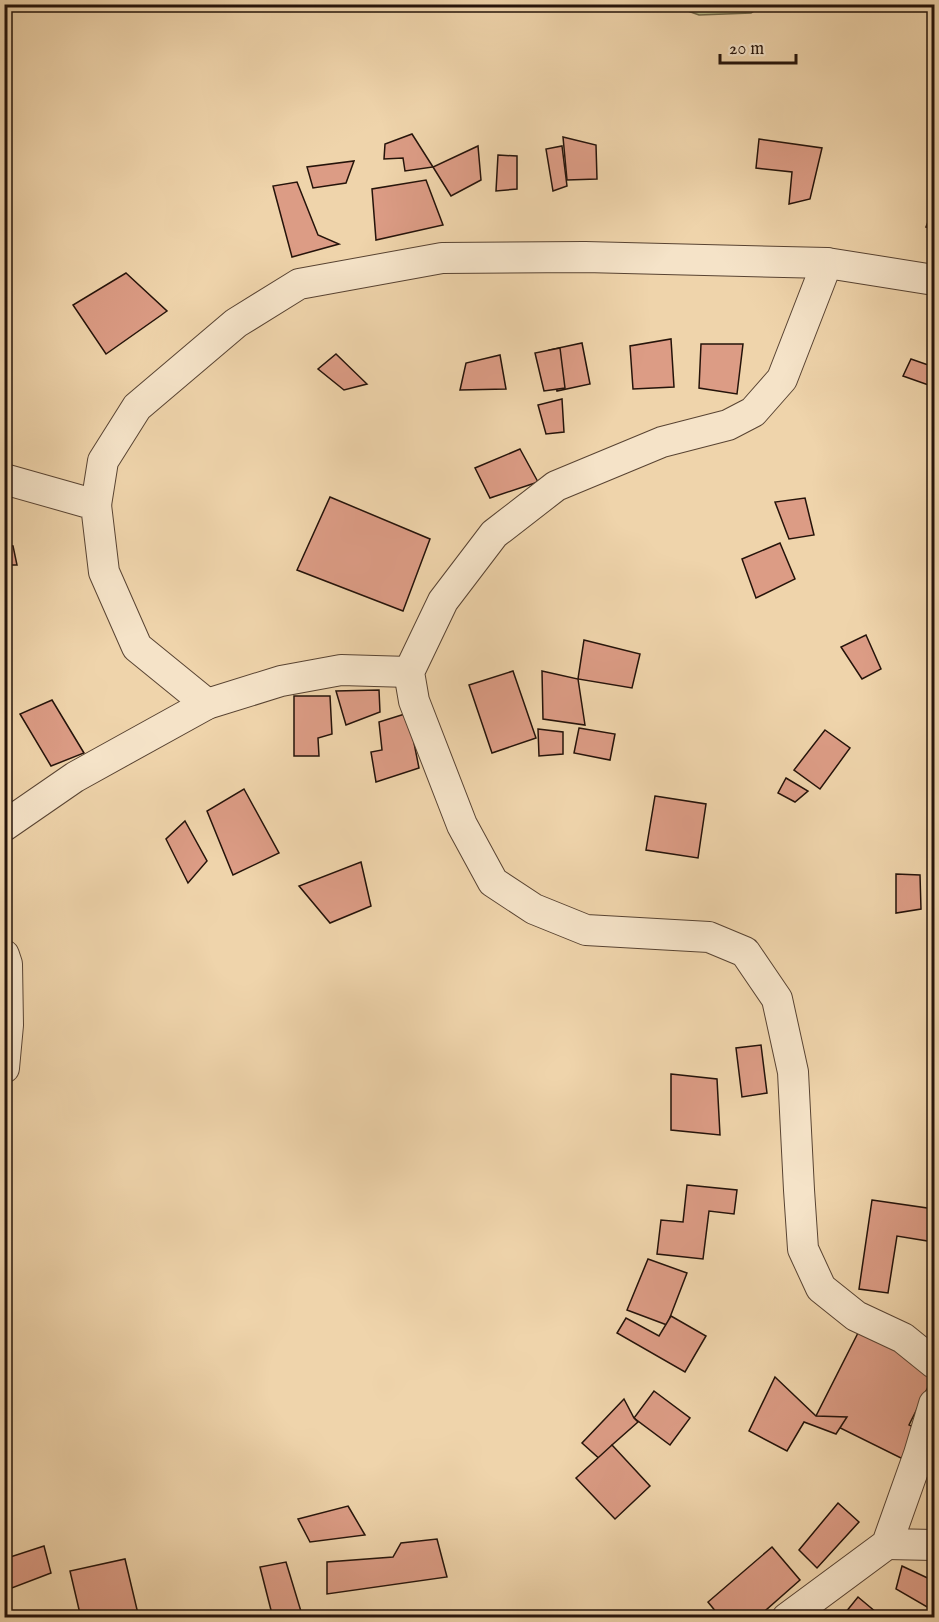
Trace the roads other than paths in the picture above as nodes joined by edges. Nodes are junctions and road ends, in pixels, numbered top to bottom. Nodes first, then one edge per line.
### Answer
1 (827, 263) junction
2 (934, 280) edge
3 (4, 479) edge
4 (96, 505) junction
5 (409, 672) junction
6 (207, 704) junction
7 (4, 826) edge
8 (4, 955) edge
9 (4, 1068) edge
10 (934, 1363) edge
11 (934, 1404) edge
12 (887, 1544) junction
13 (934, 1545) edge
14 (787, 1617) edge

1 - 2 street
1 - 4 street
1 - 5 street
3 - 4 street
4 - 6 street
5 - 6 street
5 - 10 street
6 - 7 street
8 - 9 street
11 - 12 street
12 - 13 street
12 - 14 street

